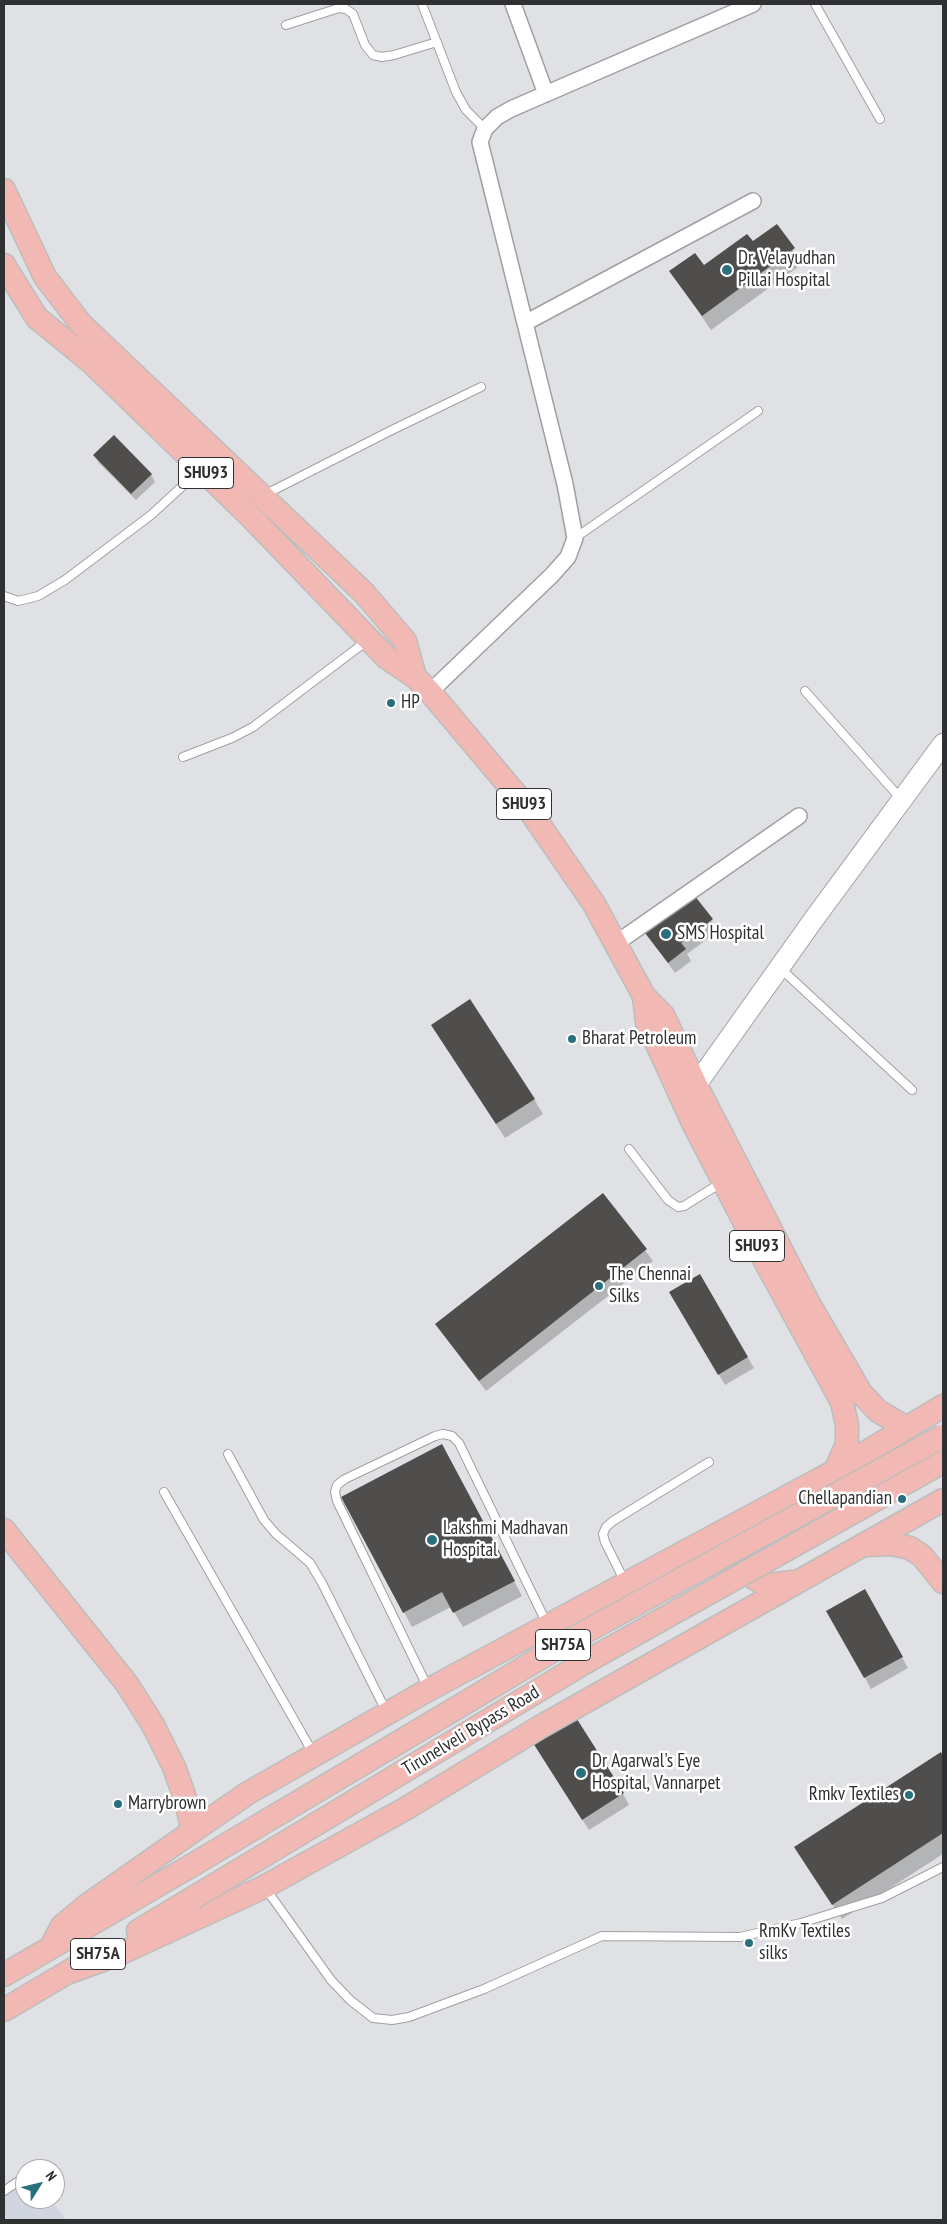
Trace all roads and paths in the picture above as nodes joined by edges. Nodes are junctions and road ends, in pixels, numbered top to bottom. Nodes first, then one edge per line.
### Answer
1 (422, 4) edge
2 (513, 4) edge
3 (753, 4) edge
4 (815, 4) edge
5 (286, 25) dead end
6 (437, 42) junction
7 (546, 94) junction
8 (880, 119) dead end
9 (485, 129) junction
10 (4, 190) edge
11 (753, 201) dead end
12 (4, 265) edge
13 (525, 323) junction
14 (481, 387) dead end
15 (758, 411) dead end
16 (202, 469) junction
17 (262, 496) junction
18 (575, 538) junction
19 (4, 596) edge
20 (369, 639) junction
21 (423, 685) junction
22 (805, 691) dead end
23 (943, 744) edge
24 (183, 757) dead end
25 (902, 801) junction
26 (799, 816) dead end
27 (616, 944) junction
28 (780, 968) junction
29 (644, 996) junction
30 (696, 1085) junction
31 (912, 1090) dead end
32 (629, 1149) dead end
33 (723, 1182) junction
34 (943, 1406) edge
35 (907, 1428) junction
36 (943, 1436) edge
37 (228, 1454) dead end
38 (709, 1462) dead end
39 (943, 1462) edge
40 (835, 1471) junction
41 (164, 1492) dead end
42 (943, 1500) edge
43 (754, 1515) junction
44 (4, 1530) edge
45 (865, 1545) junction
46 (799, 1581) junction
47 (943, 1582) edge
48 (626, 1584) junction
49 (547, 1624) junction
50 (428, 1690) junction
51 (387, 1713) junction
52 (314, 1755) junction
53 (193, 1832) junction
54 (943, 1867) edge
55 (264, 1887) junction
56 (51, 1947) junction
57 (67, 1973) junction
58 (4, 1975) edge
59 (4, 2010) edge
60 (15, 2184) edge
61 (4, 2191) edge

1 - 6 lane
2 - 7 street
3 - 7 street
4 - 8 lane
5 - 6 lane
6 - 9 lane
7 - 9 street
9 - 13 street
10 - 17 main road, SHU93
11 - 13 street
12 - 16 main road, SHU93
13 - 18 street
14 - 17 lane
15 - 18 lane
16 - 19 lane
16 - 20 main road, SHU93
17 - 21 main road, SHU93
18 - 21 street
20 - 21 main road, SHU93
20 - 24 lane
21 - 27 main road, SHU93
22 - 25 lane
23 - 25 street
25 - 28 street
26 - 27 street
27 - 29 main road, SHU93
28 - 30 street
28 - 31 lane
29 - 30 main road, SHU93
29 - 33 main road, SHU93
30 - 35 main road, SHU93
32 - 33 lane
33 - 40 main road, SHU93
34 - 35 main road
35 - 40 main road
36 - 56 main road, Tirunelveli Bypass Road / SH75A, bridge
37 - 51 lane
38 - 48 lane
39 - 57 main road, Tirunelveli Bypass Road / SH75A, bridge
40 - 43 main road
41 - 52 lane
42 - 45 main road
43 - 46 main road
43 - 48 main road
44 - 53 main road
45 - 46 main road
45 - 47 main road
46 - 55 main road
48 - 49 main road
49 - 50 main road
49 - 50 lane
50 - 51 main road
51 - 52 main road
52 - 53 main road
53 - 56 main road
54 - 55 lane
55 - 57 main road
56 - 58 main road, Tirunelveli Bypass Road / SH75A
57 - 59 main road, Tirunelveli Bypass Road / SH75A
60 - 61 lane

